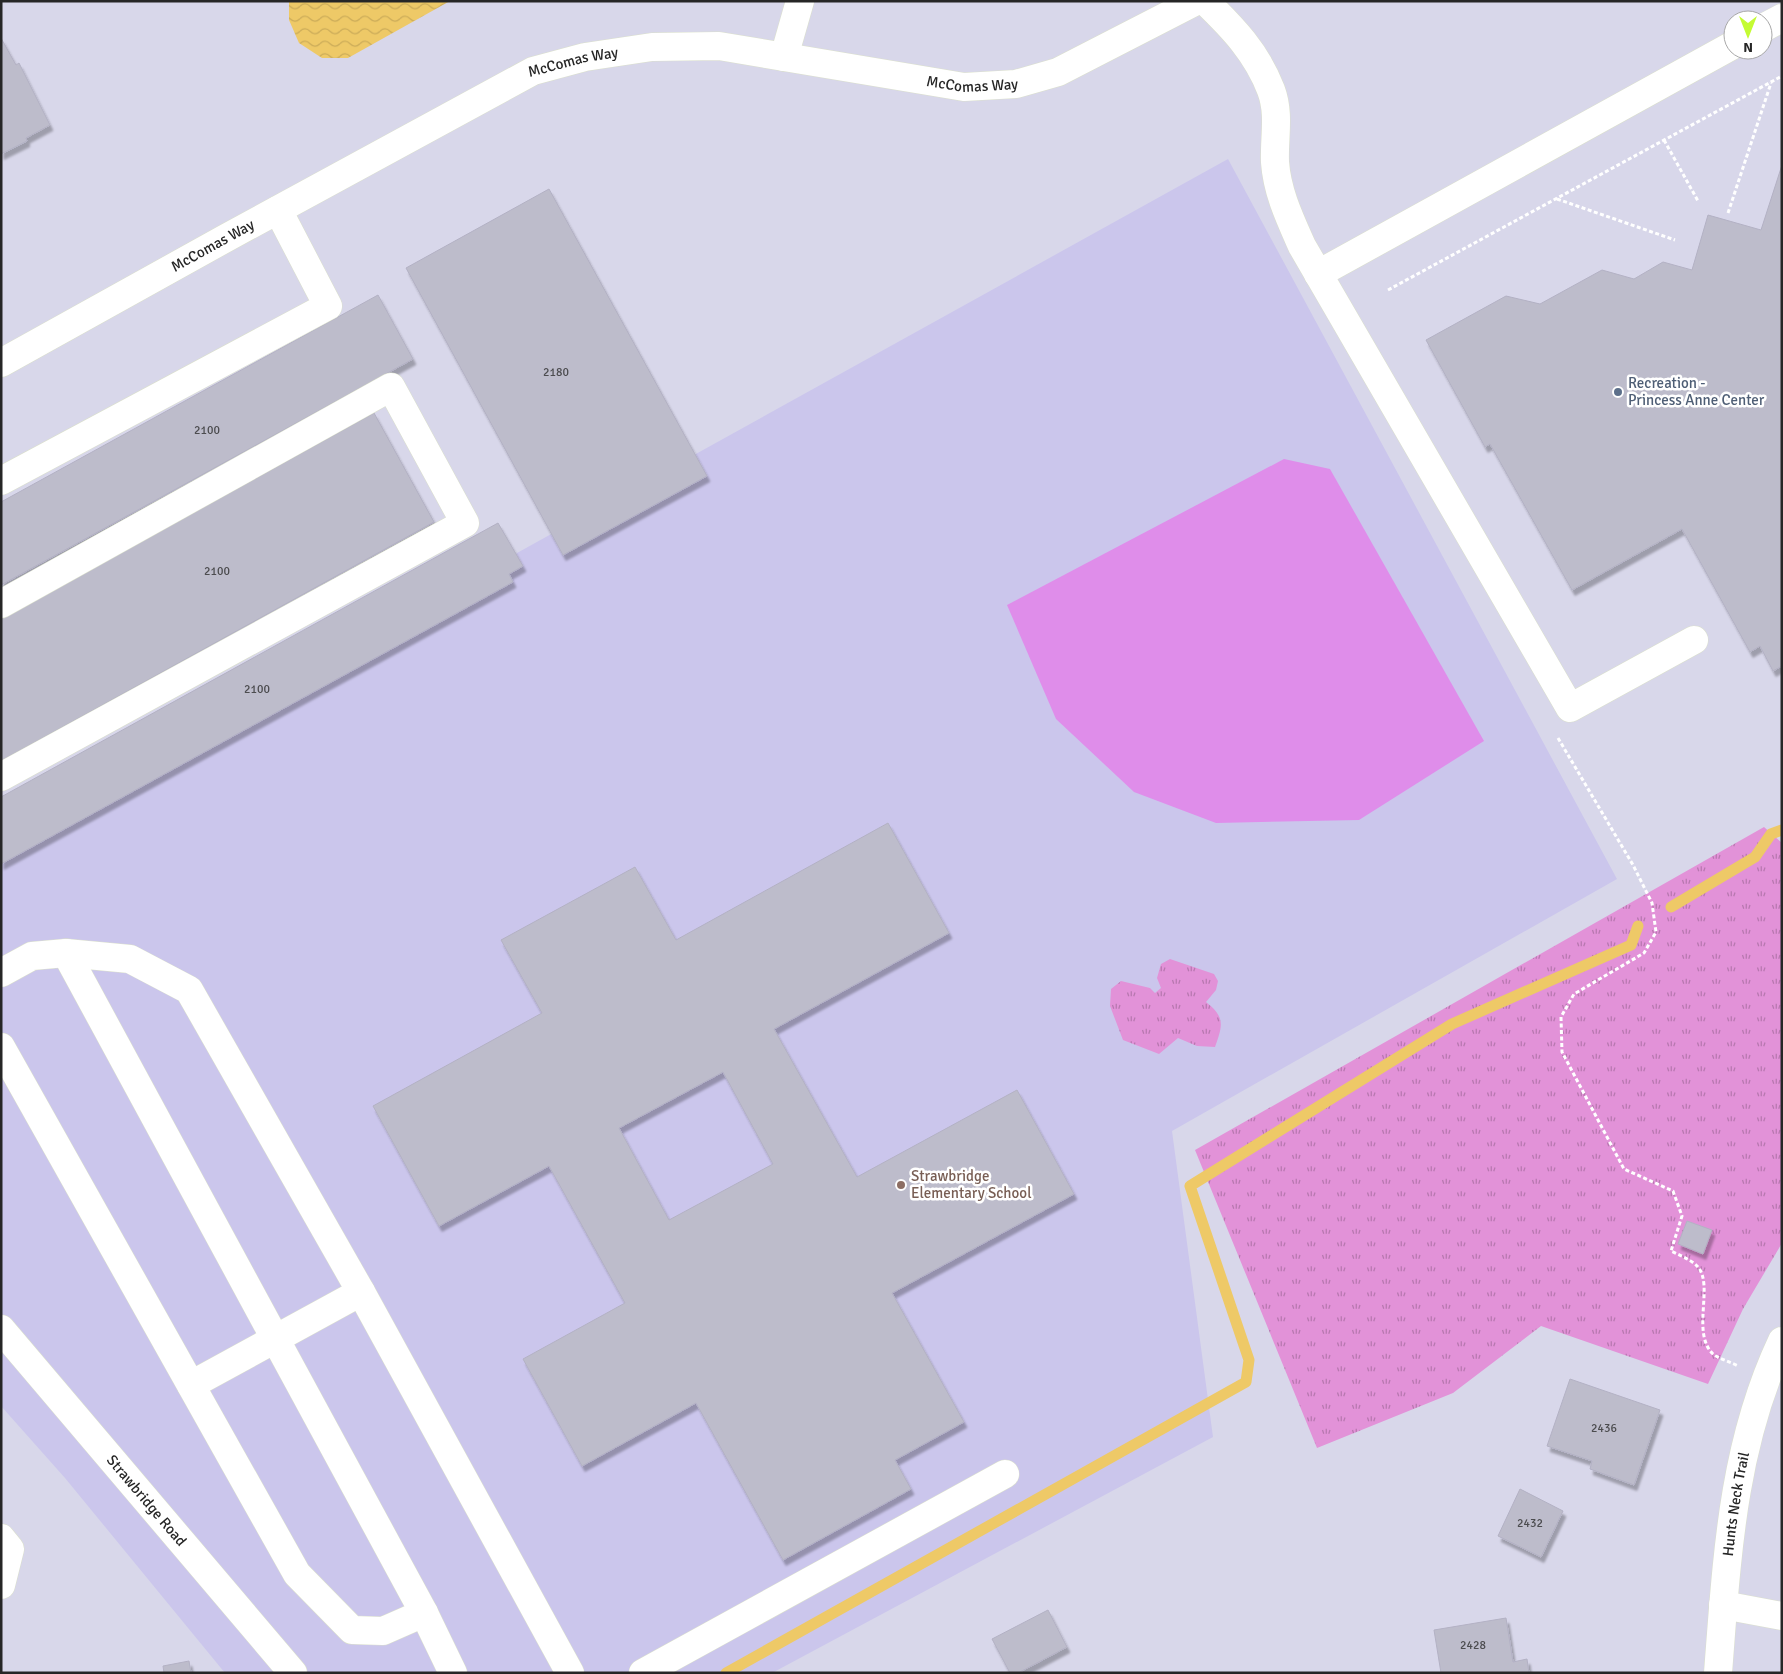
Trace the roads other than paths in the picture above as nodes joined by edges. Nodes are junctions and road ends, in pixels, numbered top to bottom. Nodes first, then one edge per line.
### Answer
1 (800, 1) edge
2 (1196, 1) edge
3 (1205, 1) edge
4 (1723, 50) edge
5 (784, 57) junction
6 (278, 210) junction
7 (1318, 274) junction
8 (1, 363) edge
9 (1, 481) edge
10 (1, 604) edge
11 (1694, 640) dead end
12 (1, 777) edge
13 (66, 954) junction
14 (1, 973) edge
15 (1, 1047) edge
16 (361, 1292) junction
17 (1, 1329) edge
18 (275, 1338) junction
19 (1782, 1341) edge
20 (191, 1385) junction
21 (1005, 1474) dead end
22 (1, 1538) edge
23 (1, 1585) edge
24 (1723, 1605) junction
25 (424, 1613) junction
26 (1782, 1616) edge
27 (292, 1673) edge
28 (453, 1673) edge
29 (570, 1673) edge
30 (643, 1673) edge
31 (1718, 1673) edge

1 - 5 street
2 - 5 street, McComas Way
3 - 7 street
4 - 7 street
5 - 6 street, McComas Way
6 - 8 street, McComas Way
6 - 9 street
7 - 11 street
10 - 12 street
13 - 14 street
13 - 16 street
13 - 18 street
15 - 20 street
16 - 18 street
16 - 29 street
17 - 27 street, Strawbridge Road
18 - 20 street
18 - 25 street
19 - 24 street, Hunts Neck Trail
20 - 25 street
21 - 30 street
22 - 23 street
24 - 26 street
24 - 31 street, Hunts Neck Trail
25 - 28 street

